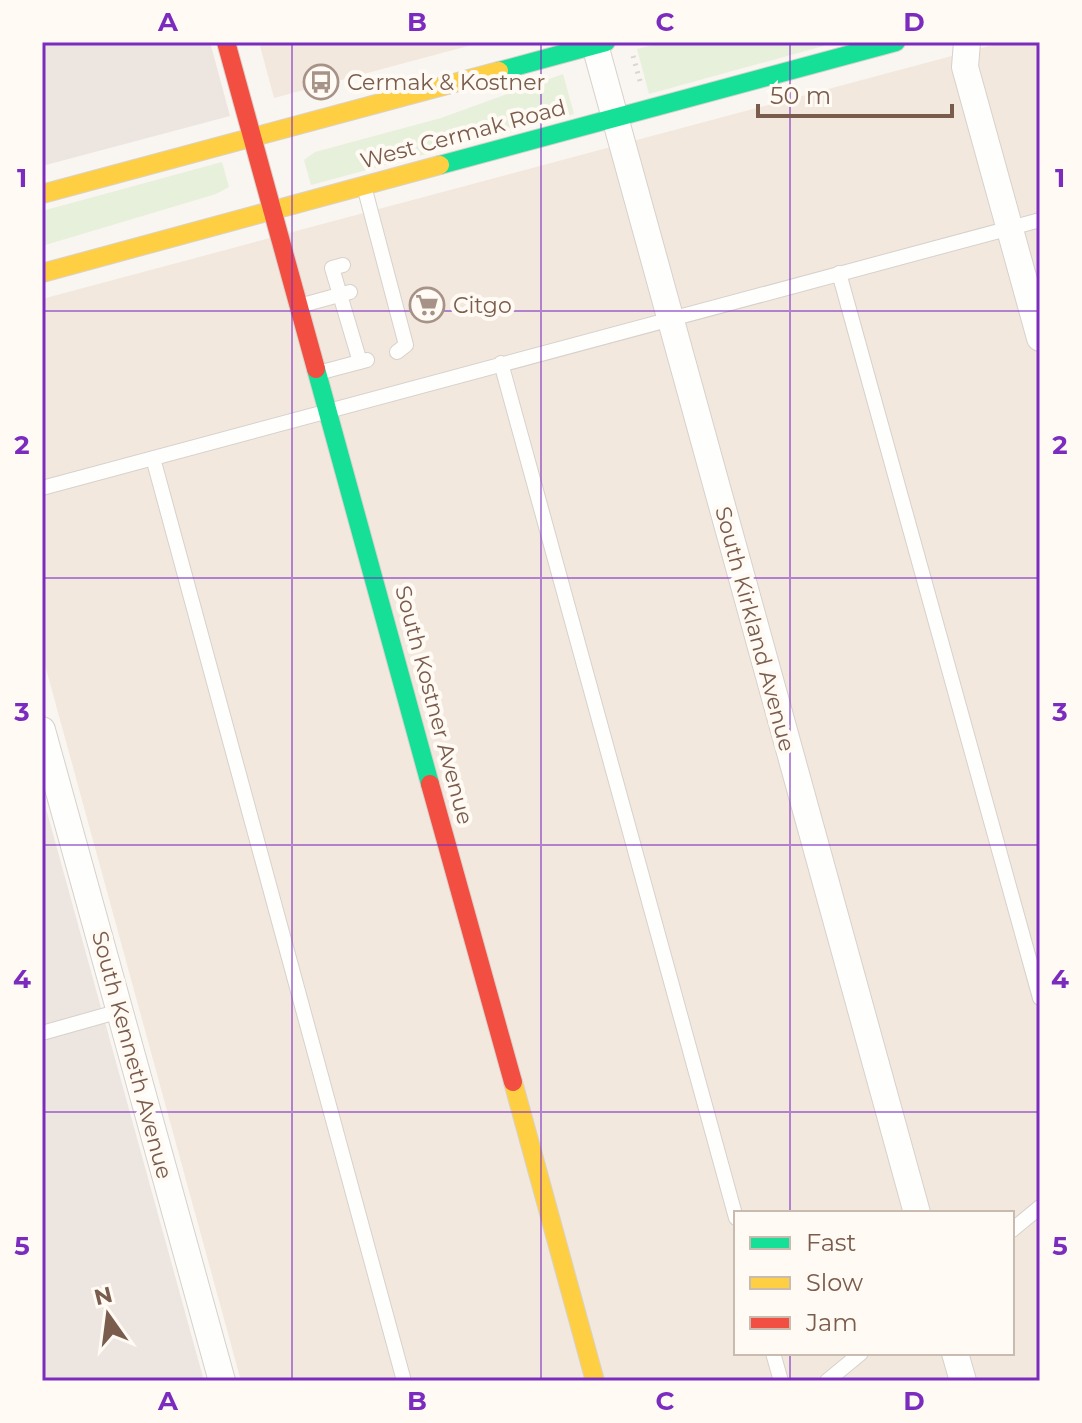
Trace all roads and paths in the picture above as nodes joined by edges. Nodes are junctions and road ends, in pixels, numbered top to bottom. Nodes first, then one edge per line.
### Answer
1 (226, 42) edge
2 (896, 42) edge
3 (967, 42) edge
4 (600, 44) edge
5 (632, 53) dead end
6 (643, 94) dead end
7 (614, 118) junction
8 (253, 137) junction
9 (364, 185) junction
10 (42, 194) edge
11 (273, 210) junction
12 (1040, 220) edge
13 (1010, 228) junction
14 (343, 265) dead end
15 (42, 273) edge
16 (839, 273) junction
17 (345, 293) junction
18 (299, 306) junction
19 (669, 319) junction
20 (1040, 338) edge
21 (398, 342) dead end
22 (501, 363) junction
23 (317, 373) junction
24 (327, 409) junction
25 (153, 458) junction
26 (42, 488) edge
27 (43, 735) edge
28 (1040, 998) edge
29 (120, 1011) junction
30 (42, 1033) edge
31 (1040, 1207) edge
32 (734, 1211) edge
33 (916, 1211) edge
34 (1014, 1228) edge
35 (774, 1355) edge
36 (859, 1355) edge
37 (956, 1355) edge
38 (222, 1381) edge
39 (404, 1381) edge
40 (595, 1381) edge
41 (781, 1381) edge
42 (827, 1381) edge
43 (963, 1381) edge

1 - 8 main road, South Kostner Avenue
2 - 7 main road, West Cermak Road
3 - 13 street
4 - 7 street, South Kirkland Avenue
4 - 8 main road
5 - 6 path
7 - 9 main road, West Cermak Road
7 - 19 street, South Kirkland Avenue
8 - 10 main road
8 - 11 main road, South Kostner Avenue
9 - 11 main road, West Cermak Road
9 - 21 lane
11 - 15 main road, West Cermak Road
11 - 18 main road, South Kostner Avenue
12 - 13 lane
13 - 16 lane
13 - 20 street
14 - 17 lane
16 - 19 lane
16 - 28 lane
17 - 18 lane
17 - 23 lane
18 - 23 main road, South Kostner Avenue
19 - 22 lane
19 - 33 street, South Kirkland Avenue
22 - 24 lane
22 - 32 lane
23 - 24 main road, South Kostner Avenue
24 - 25 lane
24 - 40 main road, South Kostner Avenue
25 - 26 lane
25 - 39 lane
27 - 29 street, South Kenneth Avenue
29 - 30 lane
29 - 38 street, South Kenneth Avenue
31 - 34 lane
35 - 41 lane
36 - 42 lane
37 - 43 street

